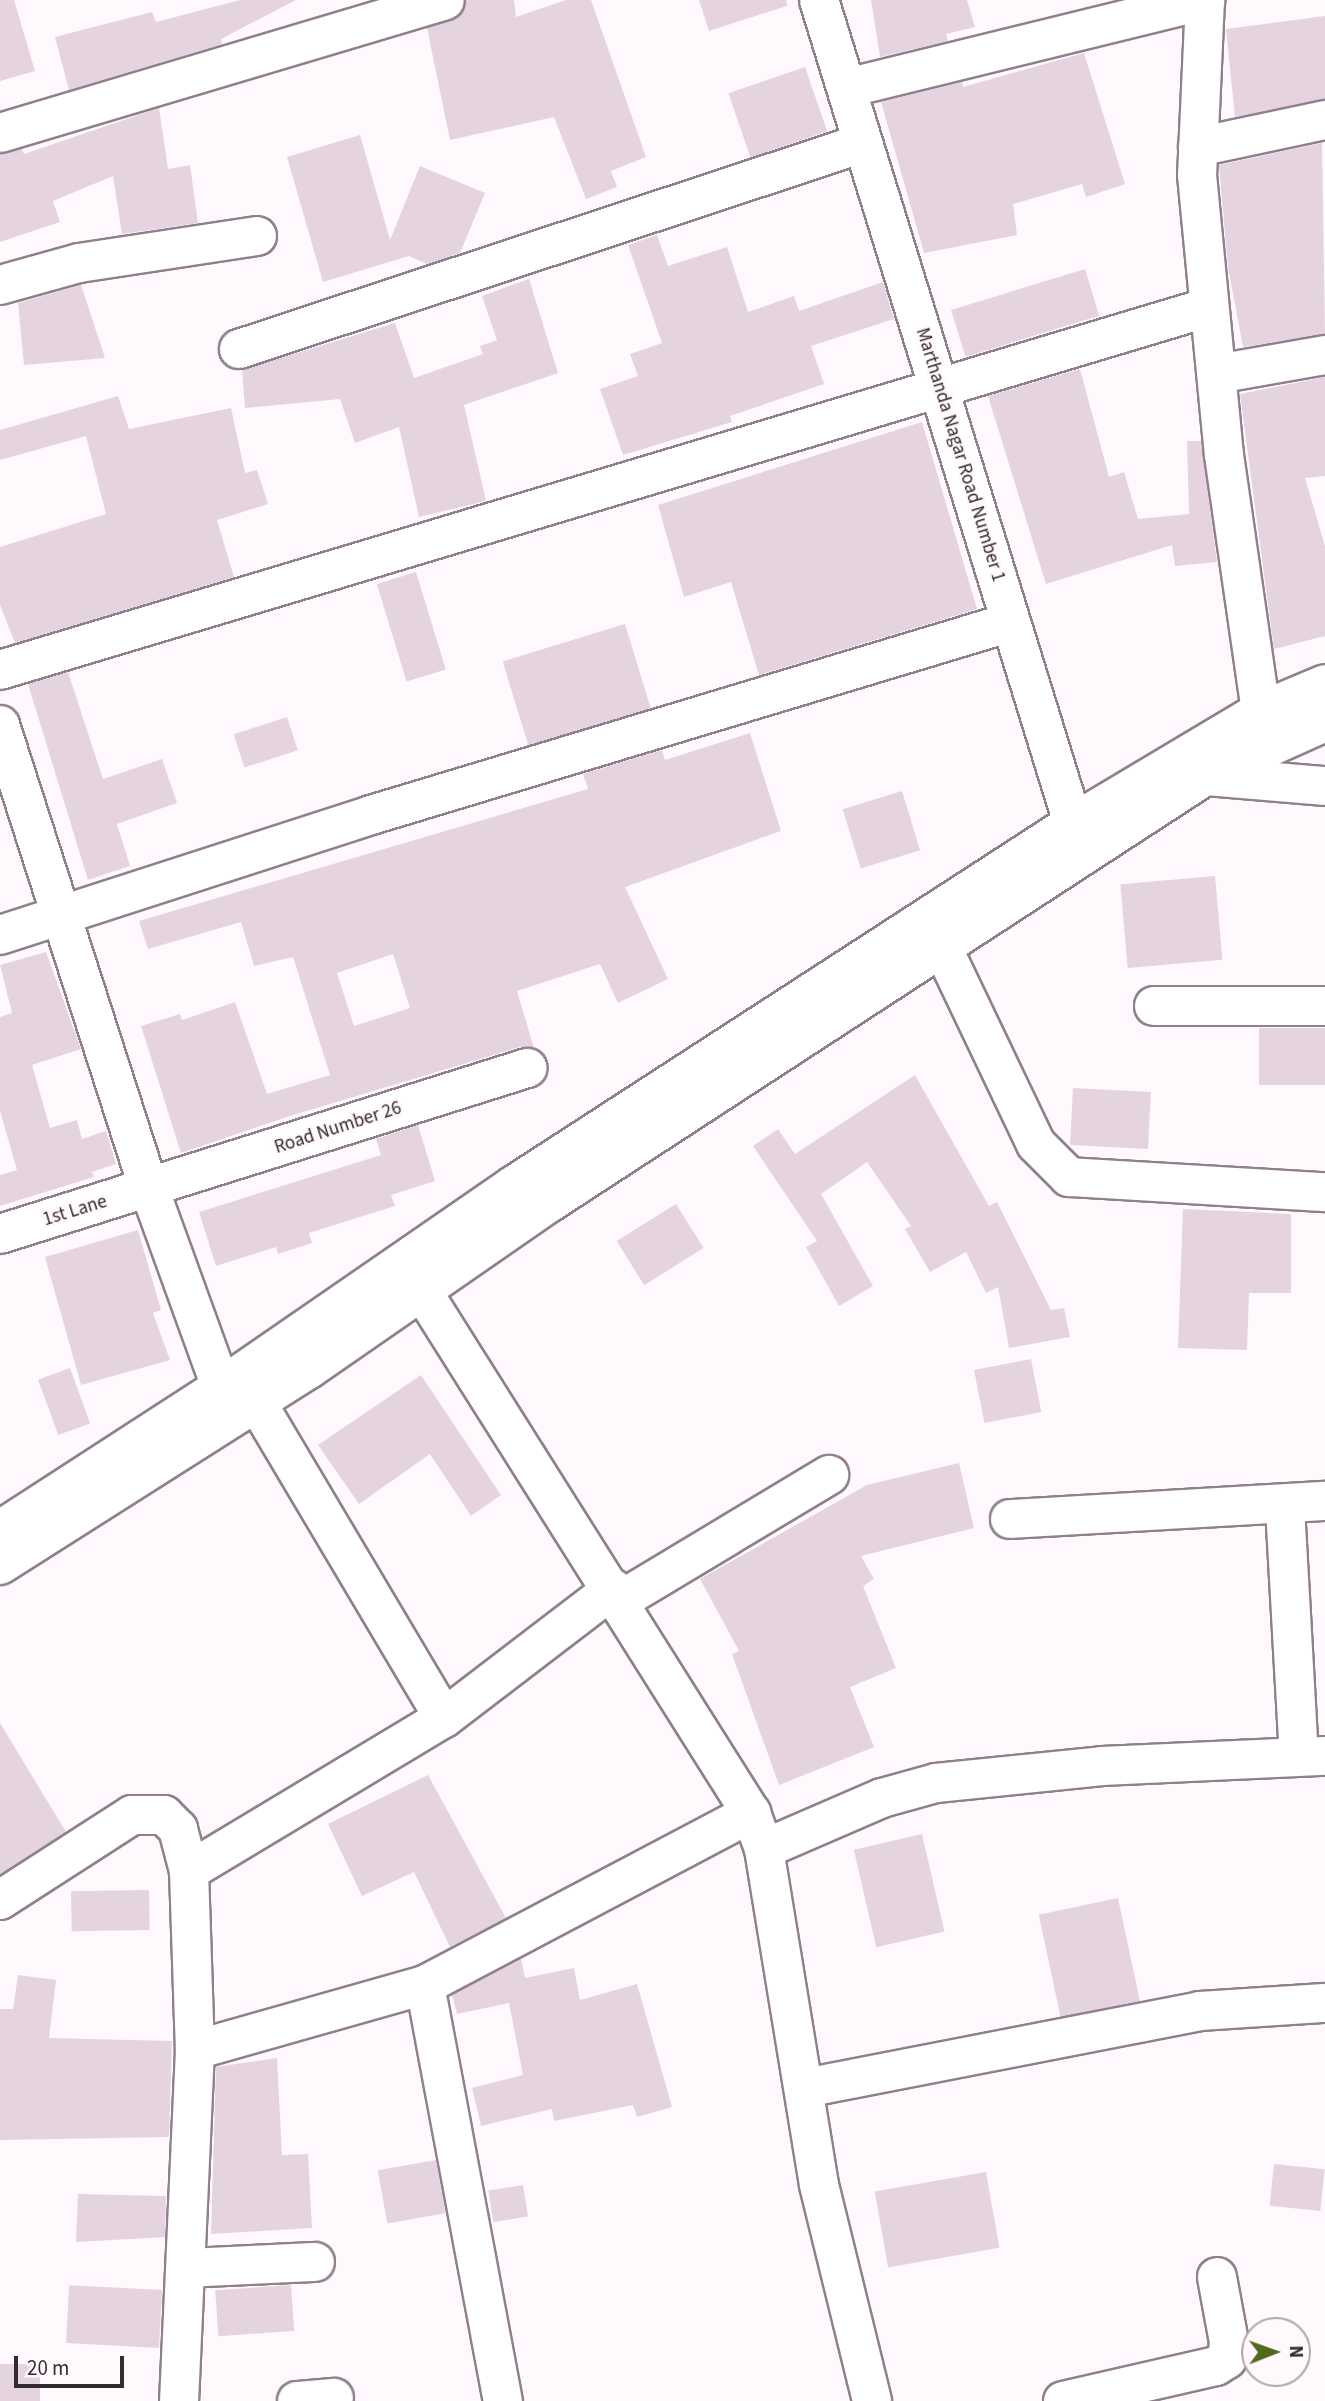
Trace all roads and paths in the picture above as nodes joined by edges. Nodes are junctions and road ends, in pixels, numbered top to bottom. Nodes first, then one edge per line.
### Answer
1 (445, 0) edge
2 (819, 0) edge
3 (1205, 0) edge
4 (847, 88) junction
5 (1325, 120) edge
6 (0, 133) edge
7 (863, 143) junction
8 (1198, 147) junction
9 (257, 236) dead end
10 (0, 285) edge
11 (1209, 307) junction
12 (239, 349) dead end
13 (1325, 355) edge
14 (1217, 374) junction
15 (939, 387) junction
16 (1011, 621) junction
17 (0, 670) edge
18 (1325, 684) edge
19 (1261, 711) junction
20 (1325, 722) edge
21 (0, 725) edge
22 (1205, 776) junction
23 (1325, 786) edge
24 (1073, 823) junction
25 (65, 914) junction
26 (0, 935) edge
27 (943, 949) junction
28 (1154, 1006) dead end
29 (1325, 1006) edge
30 (527, 1068) dead end
31 (149, 1188) junction
32 (1325, 1192) edge
33 (0, 1234) edge
34 (422, 1291) junction
35 (221, 1387) junction
36 (257, 1403) junction
37 (829, 1475) dead end
38 (1325, 1501) edge
39 (1285, 1507) junction
40 (1010, 1519) dead end
41 (0, 1530) edge
42 (0, 1565) edge
43 (617, 1595) junction
44 (444, 1718) junction
45 (1312, 1756) edge
46 (751, 1813) junction
47 (764, 1849) junction
48 (190, 1871) junction
49 (0, 1900) edge
50 (425, 1985) junction
51 (1325, 2003) edge
52 (195, 2049) junction
53 (805, 2088) junction
54 (316, 2262) dead end
55 (187, 2268) junction
56 (1217, 2277) dead end
57 (1086, 2398) edge
58 (179, 2401) edge
59 (503, 2401) edge
60 (872, 2401) edge

1 - 6 street
2 - 4 street, Marthanda Nagar Road Number 1
3 - 4 street
3 - 8 street
4 - 7 street, Marthanda Nagar Road Number 1
5 - 8 street
7 - 12 street
7 - 15 street, Marthanda Nagar Road Number 1
8 - 11 street
9 - 10 street
11 - 14 street
11 - 15 street
13 - 14 street
14 - 19 street
15 - 16 street, Marthanda Nagar Road Number 1
15 - 17 street
16 - 24 street, Marthanda Nagar Road Number 1
16 - 25 street
18 - 19 street
19 - 24 street
20 - 22 street
21 - 25 street
22 - 23 street
22 - 27 street
24 - 35 street
25 - 26 street
25 - 31 street
27 - 32 street
27 - 34 street
28 - 29 street
30 - 31 street, Road Number 26
31 - 33 street, 1st Lane
31 - 35 street
34 - 36 street
34 - 43 street
35 - 41 street
36 - 42 street
36 - 44 street
37 - 43 street
38 - 39 street
39 - 40 street
39 - 45 street
43 - 44 street
43 - 46 street
44 - 48 street
45 - 47 street
46 - 47 street
46 - 50 street
47 - 53 street
48 - 49 street
48 - 52 street
50 - 52 street
50 - 59 street
51 - 53 street
52 - 55 street
53 - 60 street
54 - 55 street
55 - 58 street
56 - 57 street

